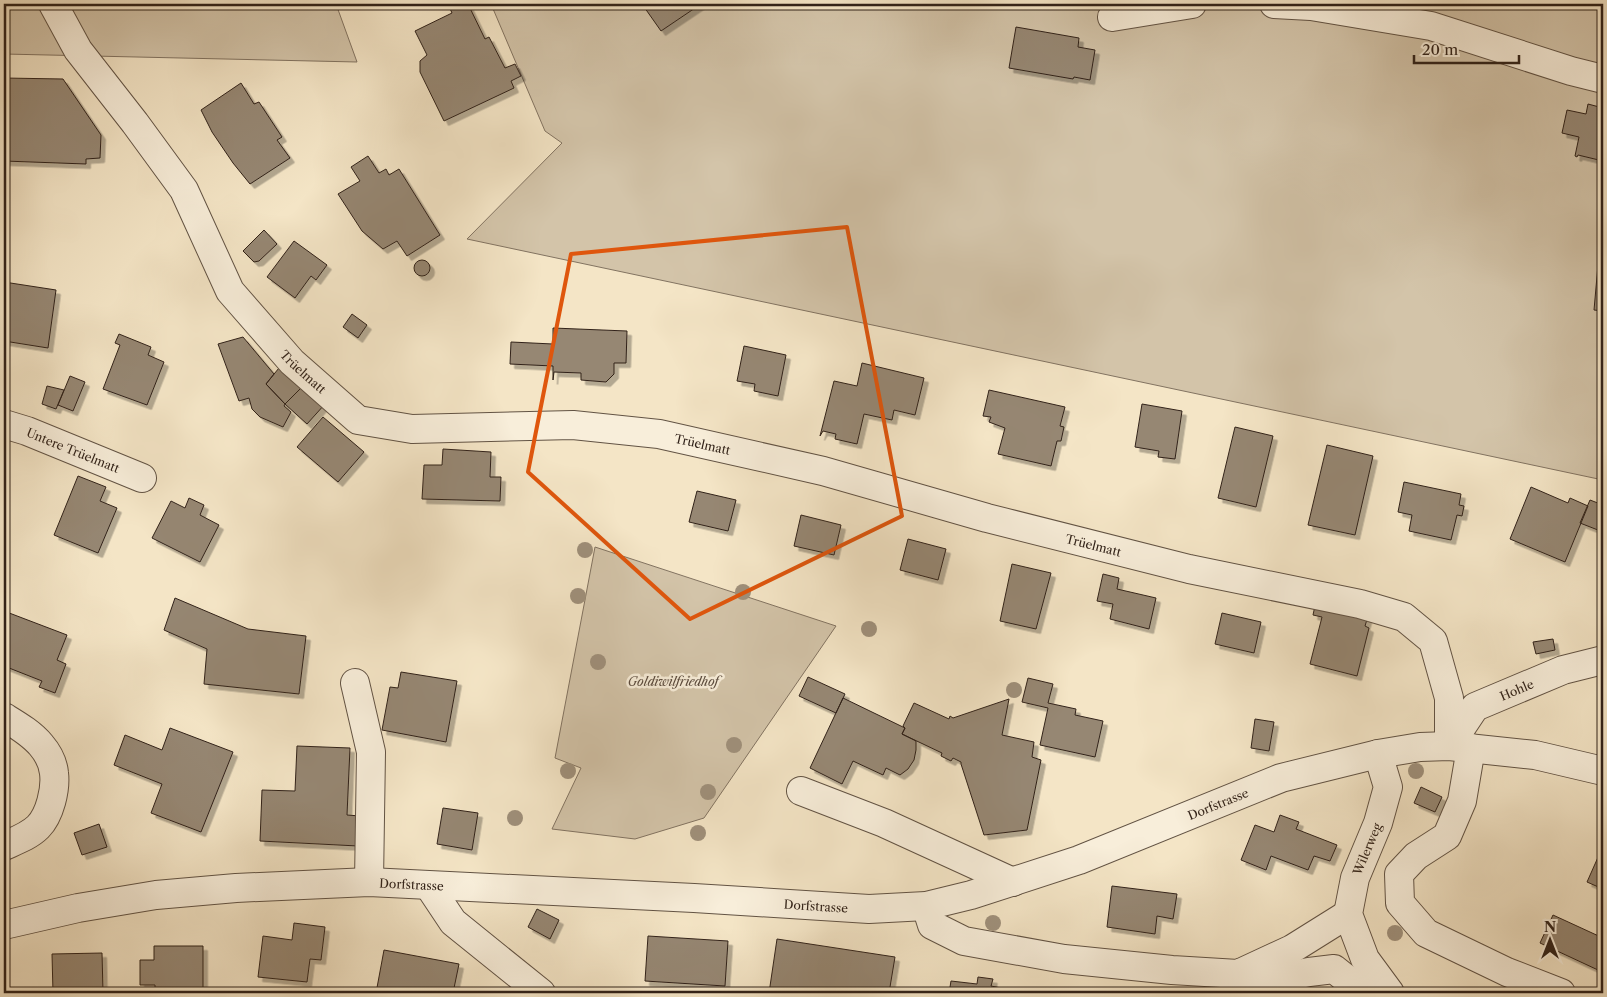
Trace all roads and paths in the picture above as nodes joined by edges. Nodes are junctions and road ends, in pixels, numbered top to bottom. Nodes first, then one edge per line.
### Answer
1 (53, 4) edge
2 (1192, 4) edge
3 (1274, 4) edge
4 (1112, 17) dead end
5 (1603, 79) edge
6 (4, 424) edge
7 (142, 478) dead end
8 (1603, 660) edge
9 (355, 683) dead end
10 (4, 717) edge
11 (1460, 747) junction
12 (1378, 754) junction
13 (1603, 771) edge
14 (801, 791) dead end
15 (4, 846) edge
16 (369, 882) junction
17 (1013, 882) junction
18 (429, 886) junction
19 (926, 906) junction
20 (1348, 914) junction
21 (4, 925) edge
22 (1238, 974) junction
23 (541, 993) edge
24 (1364, 993) edge
25 (1390, 993) edge
26 (1560, 993) edge

1 - 11 street, Trüelmatt
2 - 4 street
3 - 5 street
6 - 7 street, Untere Trüelmatt
8 - 11 street, Hohle
9 - 16 street
10 - 15 street
11 - 12 street, Dorfstrasse
11 - 13 street, Dorfstrasse
11 - 26 street
12 - 17 street, Dorfstrasse
12 - 20 street, Wilerweg
14 - 17 street
16 - 18 street, Dorfstrasse
16 - 21 street, Dorfstrasse
17 - 19 street, Dorfstrasse
18 - 19 street, Dorfstrasse
18 - 23 street
19 - 22 street
20 - 22 street
20 - 25 street
22 - 24 street

